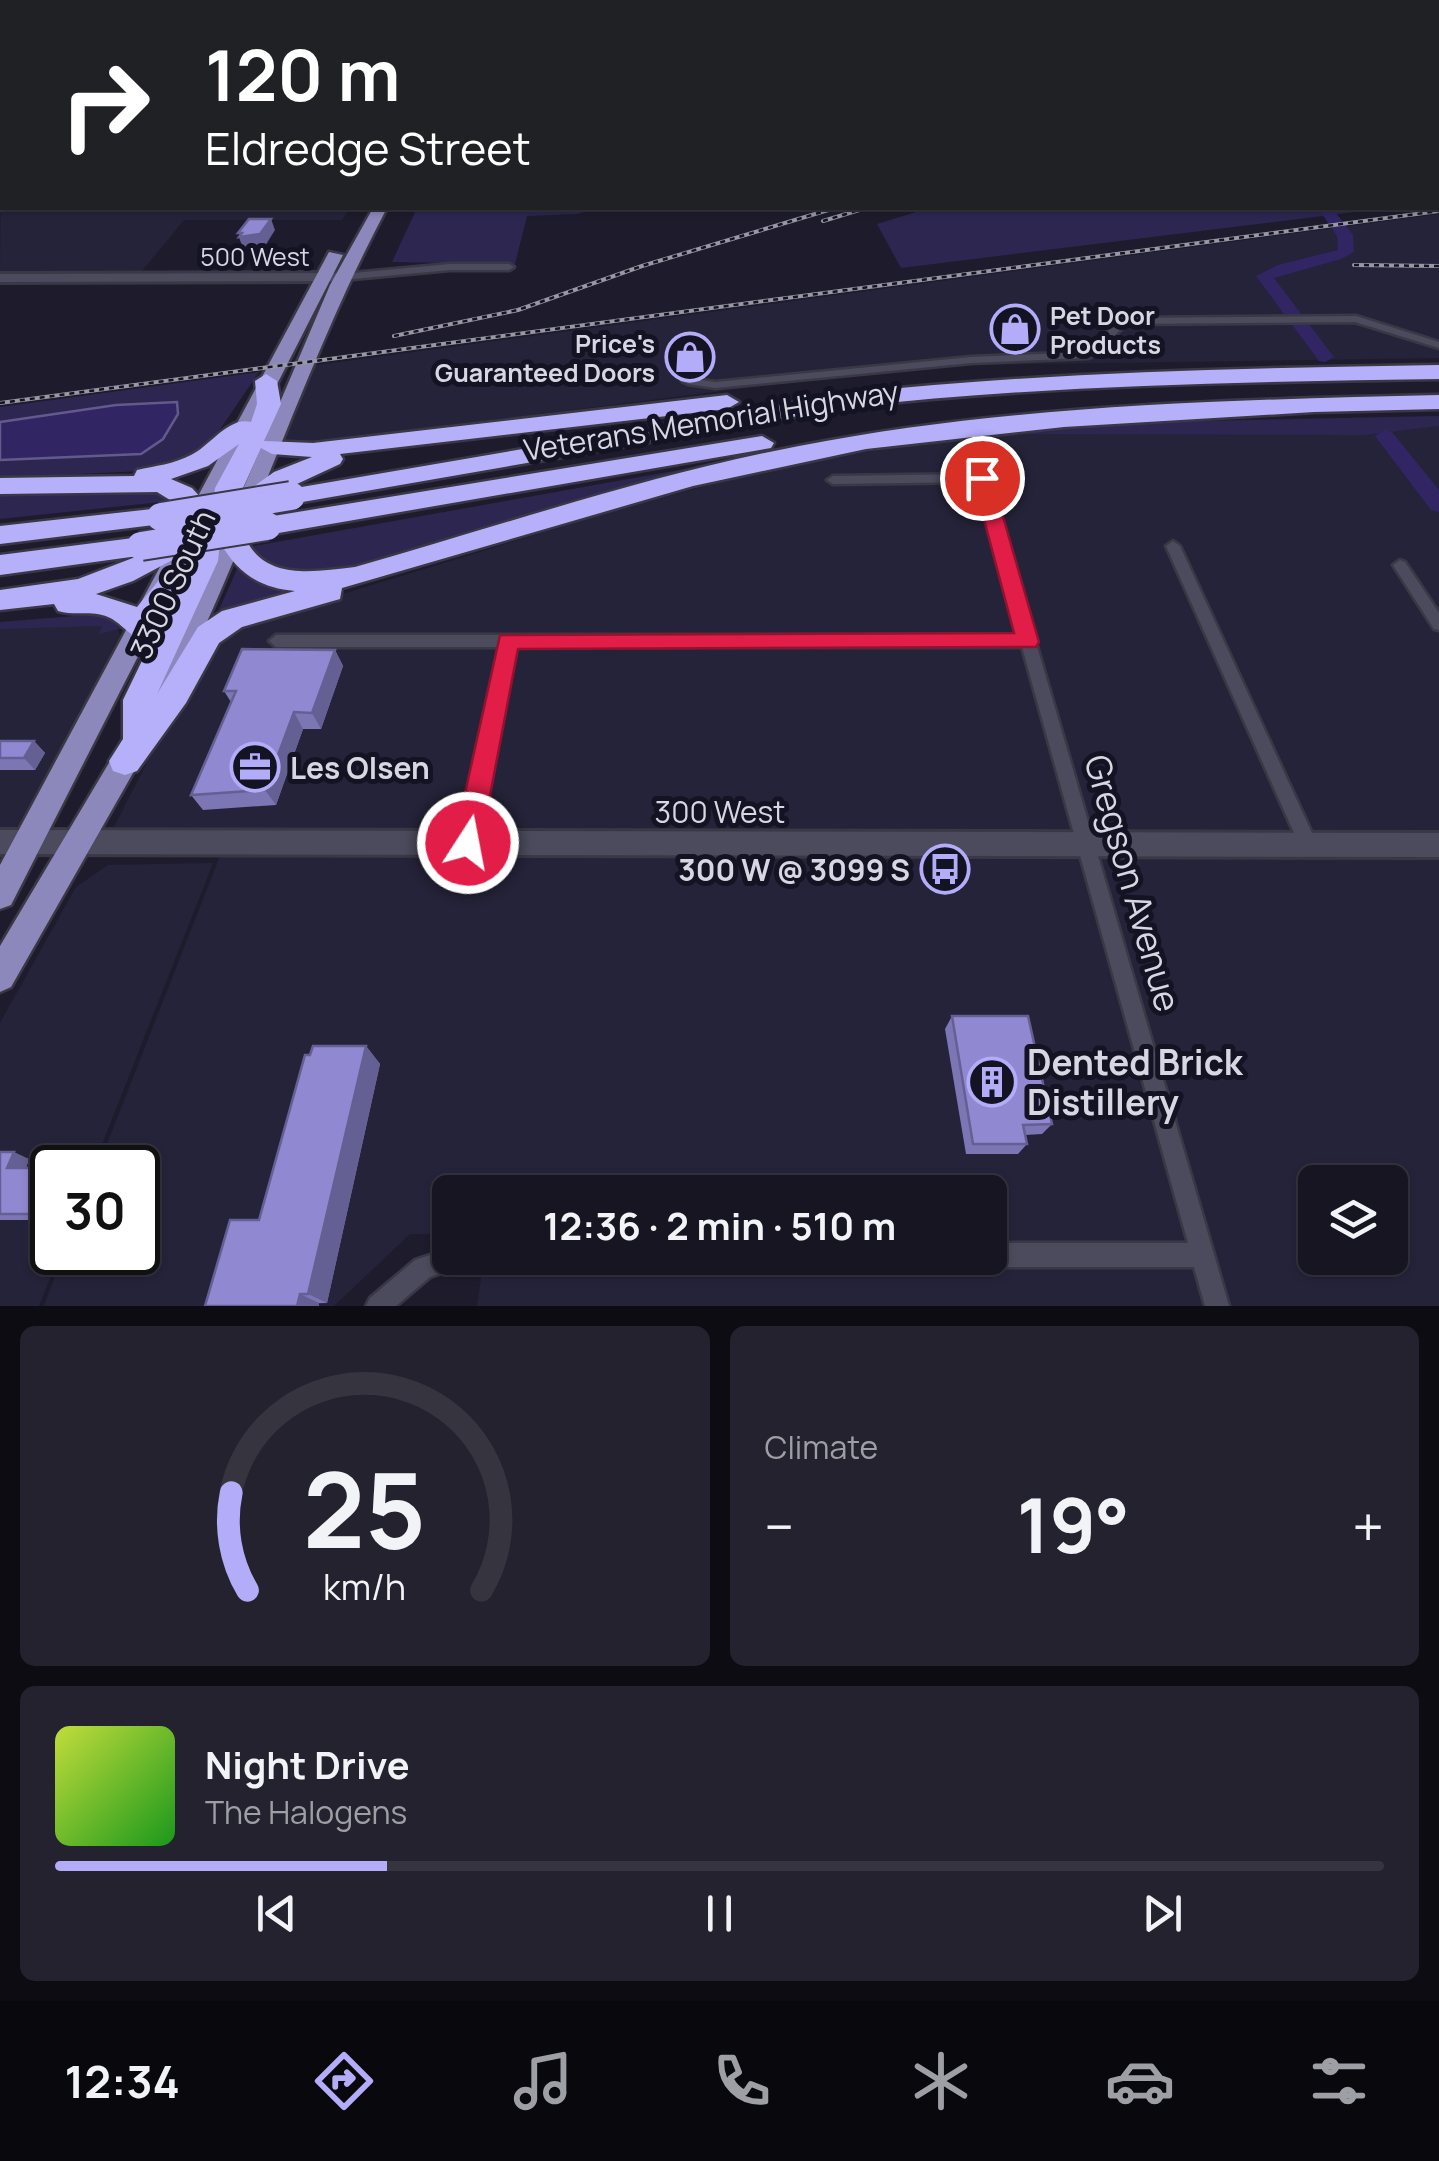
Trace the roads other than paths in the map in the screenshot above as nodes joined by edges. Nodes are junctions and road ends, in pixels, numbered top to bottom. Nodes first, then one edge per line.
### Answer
1 (361, 210) edge
2 (379, 210) edge
3 (508, 267) dead end
4 (0, 278) edge
5 (332, 278) junction
6 (1439, 345) edge
7 (1439, 372) edge
8 (1303, 374) junction
9 (266, 381) junction
10 (688, 382) dead end
11 (1439, 402) edge
12 (1330, 404) junction
13 (243, 426) junction
14 (387, 443) junction
15 (270, 450) junction
16 (833, 480) dead end
17 (90, 483) junction
18 (0, 486) edge
19 (216, 523) junction
20 (0, 535) edge
21 (1172, 546) dead end
22 (447, 550) junction
23 (1400, 564) dead end
24 (0, 565) edge
25 (0, 600) edge
26 (0, 610) edge
27 (145, 620) junction
28 (1439, 625) edge
29 (276, 641) dead end
30 (508, 641) junction
31 (1028, 642) junction
32 (132, 750) junction
33 (15, 842) edge
34 (77, 842) junction
35 (468, 843) junction
36 (1085, 844) junction
37 (1308, 844) junction
38 (1439, 845) edge
39 (0, 894) edge
40 (0, 976) edge
41 (1007, 1255) edge
42 (1203, 1255) junction
43 (432, 1265) edge
44 (378, 1306) edge
45 (1217, 1306) edge

1 - 5 main road, 3300 South
2 - 5 main road, 3300 South
3 - 5 street, 500 West
4 - 5 main road, 500 West
5 - 9 main road, 3300 South
5 - 15 main road, 3300 South
6 - 10 street
7 - 8 highway, Veterans Memorial Highway
8 - 14 highway
8 - 20 highway, Veterans Memorial Highway, bridge
9 - 13 main road, 3300 South
9 - 19 highway
11 - 12 highway, Veterans Memorial Highway
12 - 22 highway
12 - 24 highway, Veterans Memorial Highway, bridge
13 - 17 highway
13 - 19 main road, 3300 South
14 - 15 highway
14 - 19 highway
15 - 19 highway
16 - 31 street, Gregson Avenue
17 - 18 highway
17 - 19 highway
19 - 22 highway
19 - 25 highway
19 - 27 highway
19 - 32 highway
21 - 37 street
22 - 32 highway
23 - 28 street
26 - 27 highway
27 - 33 main road, 3300 South
29 - 30 street
30 - 31 street
30 - 35 street
31 - 36 street, Gregson Avenue
32 - 34 main road
33 - 34 main road, 300 West
33 - 39 main road, 3300 South
34 - 35 main road, 300 West
34 - 40 main road
35 - 36 main road, 300 West
36 - 37 main road, 300 West
36 - 42 street, Gregson Avenue
37 - 38 main road, 300 West
41 - 42 street
42 - 45 street, Gregson Avenue
43 - 44 street

